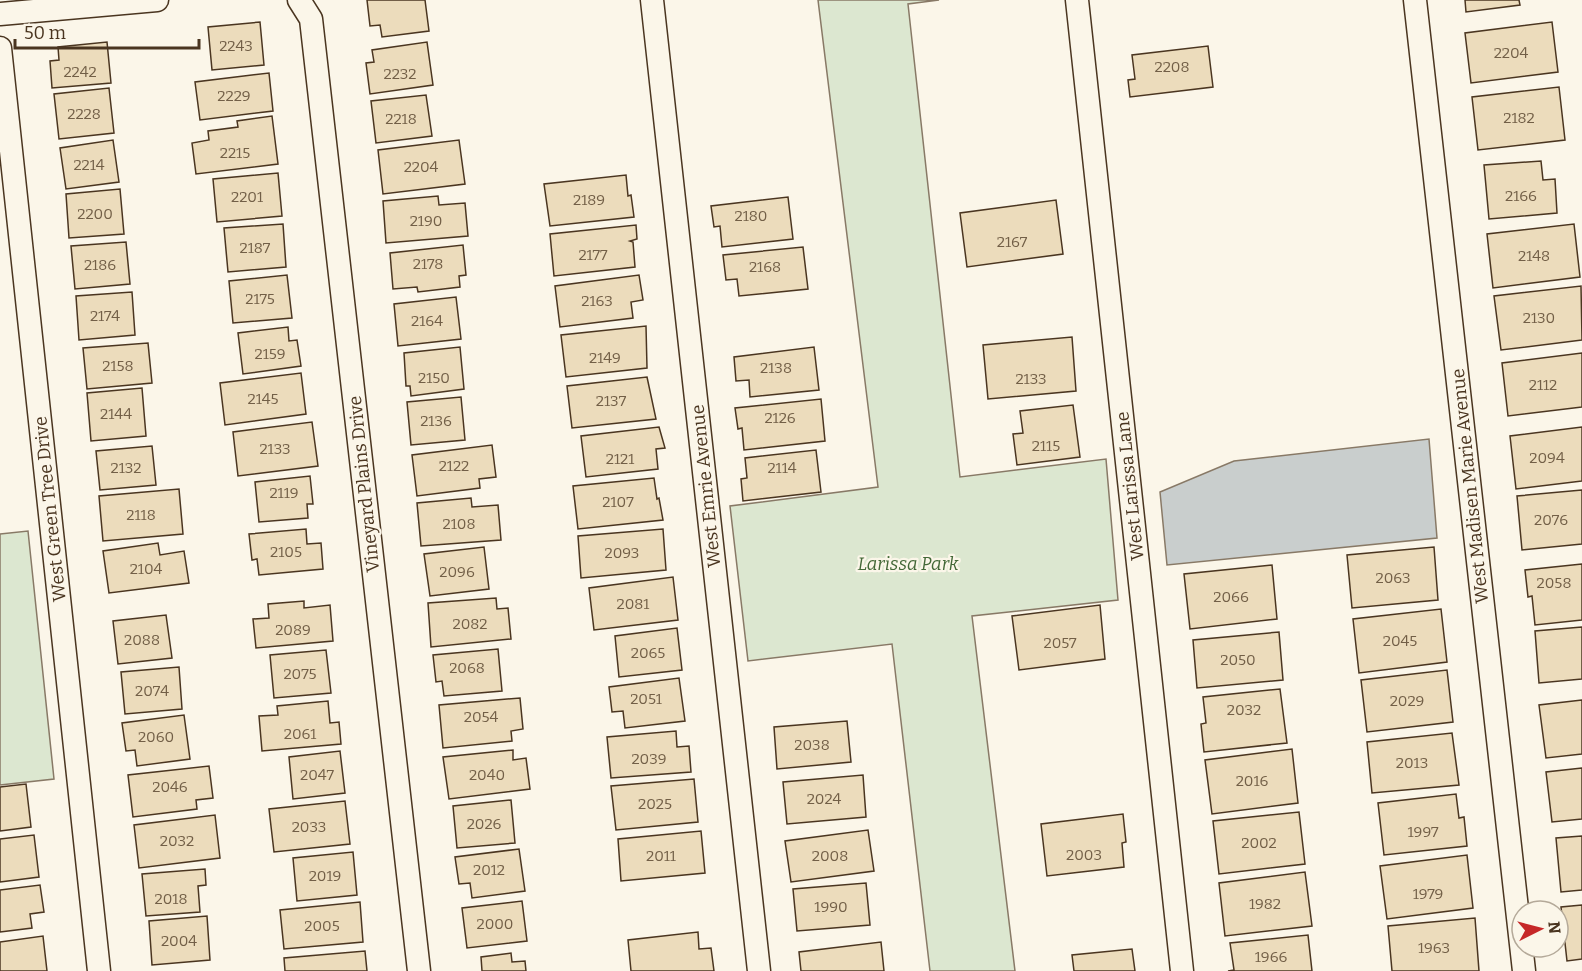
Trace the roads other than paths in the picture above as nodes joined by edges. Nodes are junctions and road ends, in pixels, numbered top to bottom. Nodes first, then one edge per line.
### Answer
1 (157, 0) edge
2 (299, 0) edge
3 (652, 0) edge
4 (1077, 0) edge
5 (1415, 0) edge
6 (0, 14) edge
7 (0, 48) edge
8 (99, 971) edge
9 (419, 971) edge
10 (759, 971) edge
11 (1182, 971) edge
12 (1524, 971) edge

1 - 6 street
2 - 9 street, Vineyard Plains Drive
3 - 10 street, West Emrie Avenue
4 - 11 street, West Larissa Lane
5 - 12 street, West Madisen Marie Avenue
7 - 8 street, West Green Tree Drive

